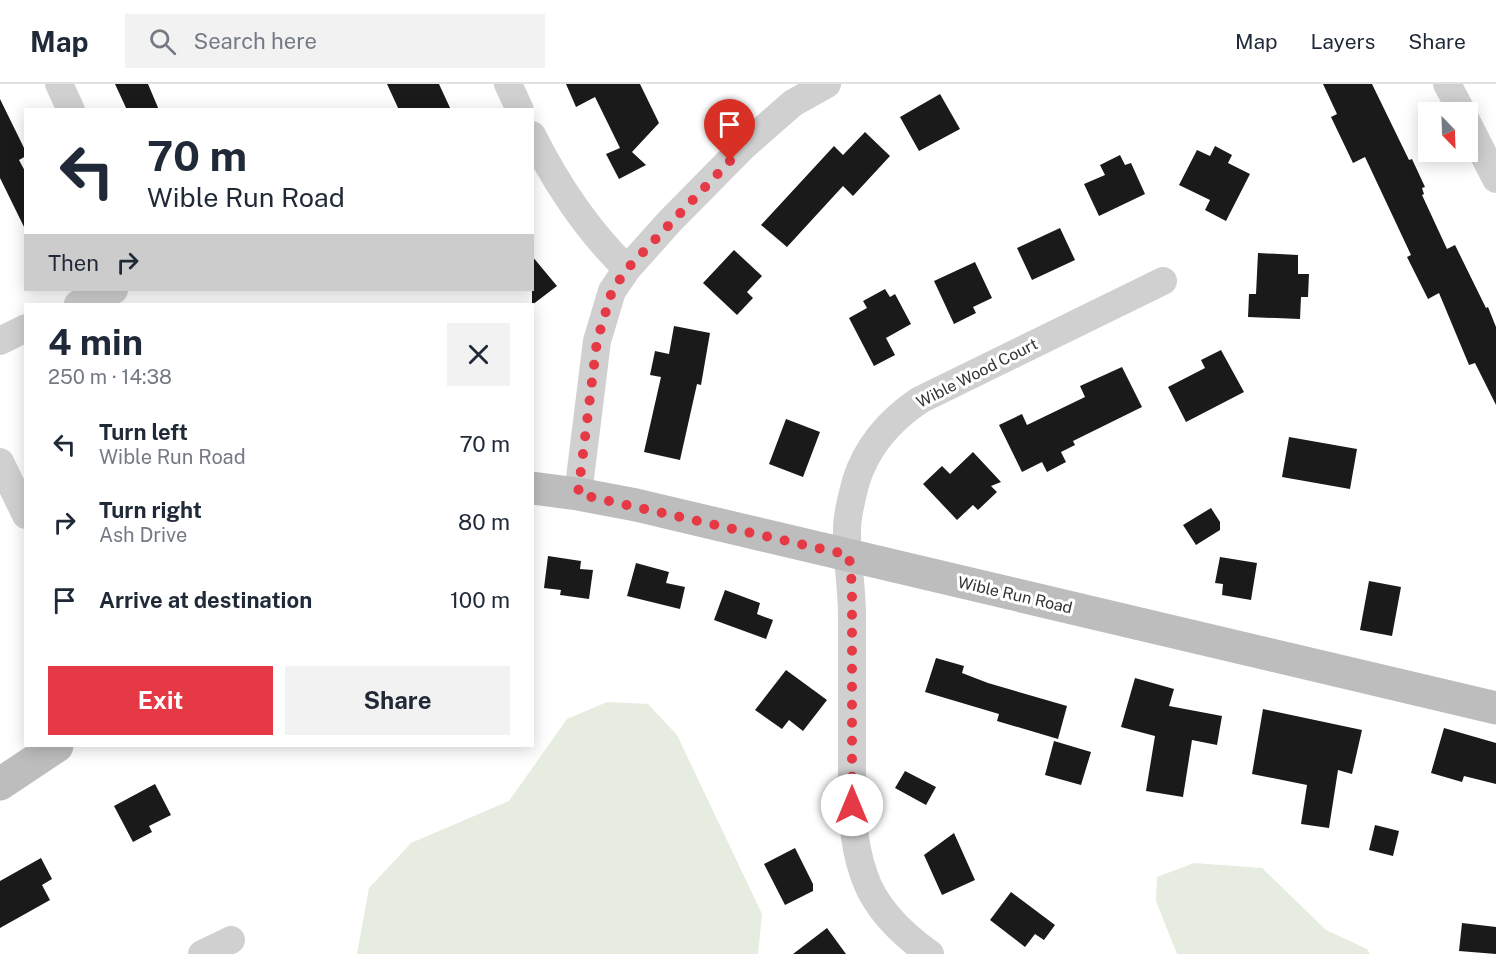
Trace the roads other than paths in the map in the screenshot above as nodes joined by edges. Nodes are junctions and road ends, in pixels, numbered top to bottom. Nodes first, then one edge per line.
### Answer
1 (59, 84) edge
2 (508, 84) edge
3 (826, 84) edge
4 (1447, 84) edge
5 (1457, 102) edge
6 (70, 108) edge
7 (519, 108) edge
8 (534, 139) edge
9 (1478, 144) edge
10 (1496, 179) edge
11 (627, 269) junction
12 (1163, 280) dead end
13 (111, 291) edge
14 (81, 303) edge
15 (24, 329) edge
16 (0, 341) edge
17 (0, 462) edge
18 (534, 488) edge
19 (578, 494) junction
20 (24, 511) edge
21 (849, 555) junction
22 (1496, 708) edge
23 (56, 747) edge
24 (0, 784) edge
25 (231, 940) dead end
26 (202, 954) edge
27 (930, 954) edge

1 - 6 street
2 - 7 street
3 - 11 street
4 - 5 street
8 - 11 street
9 - 10 street
11 - 19 street
12 - 21 street, Wible Wood Court
13 - 14 street
15 - 16 street
17 - 20 street
18 - 19 street, Wible Run Road
19 - 21 street, Wible Run Road
21 - 22 street, Wible Run Road
21 - 27 street, Wible Wood Court
23 - 24 street
25 - 26 street

